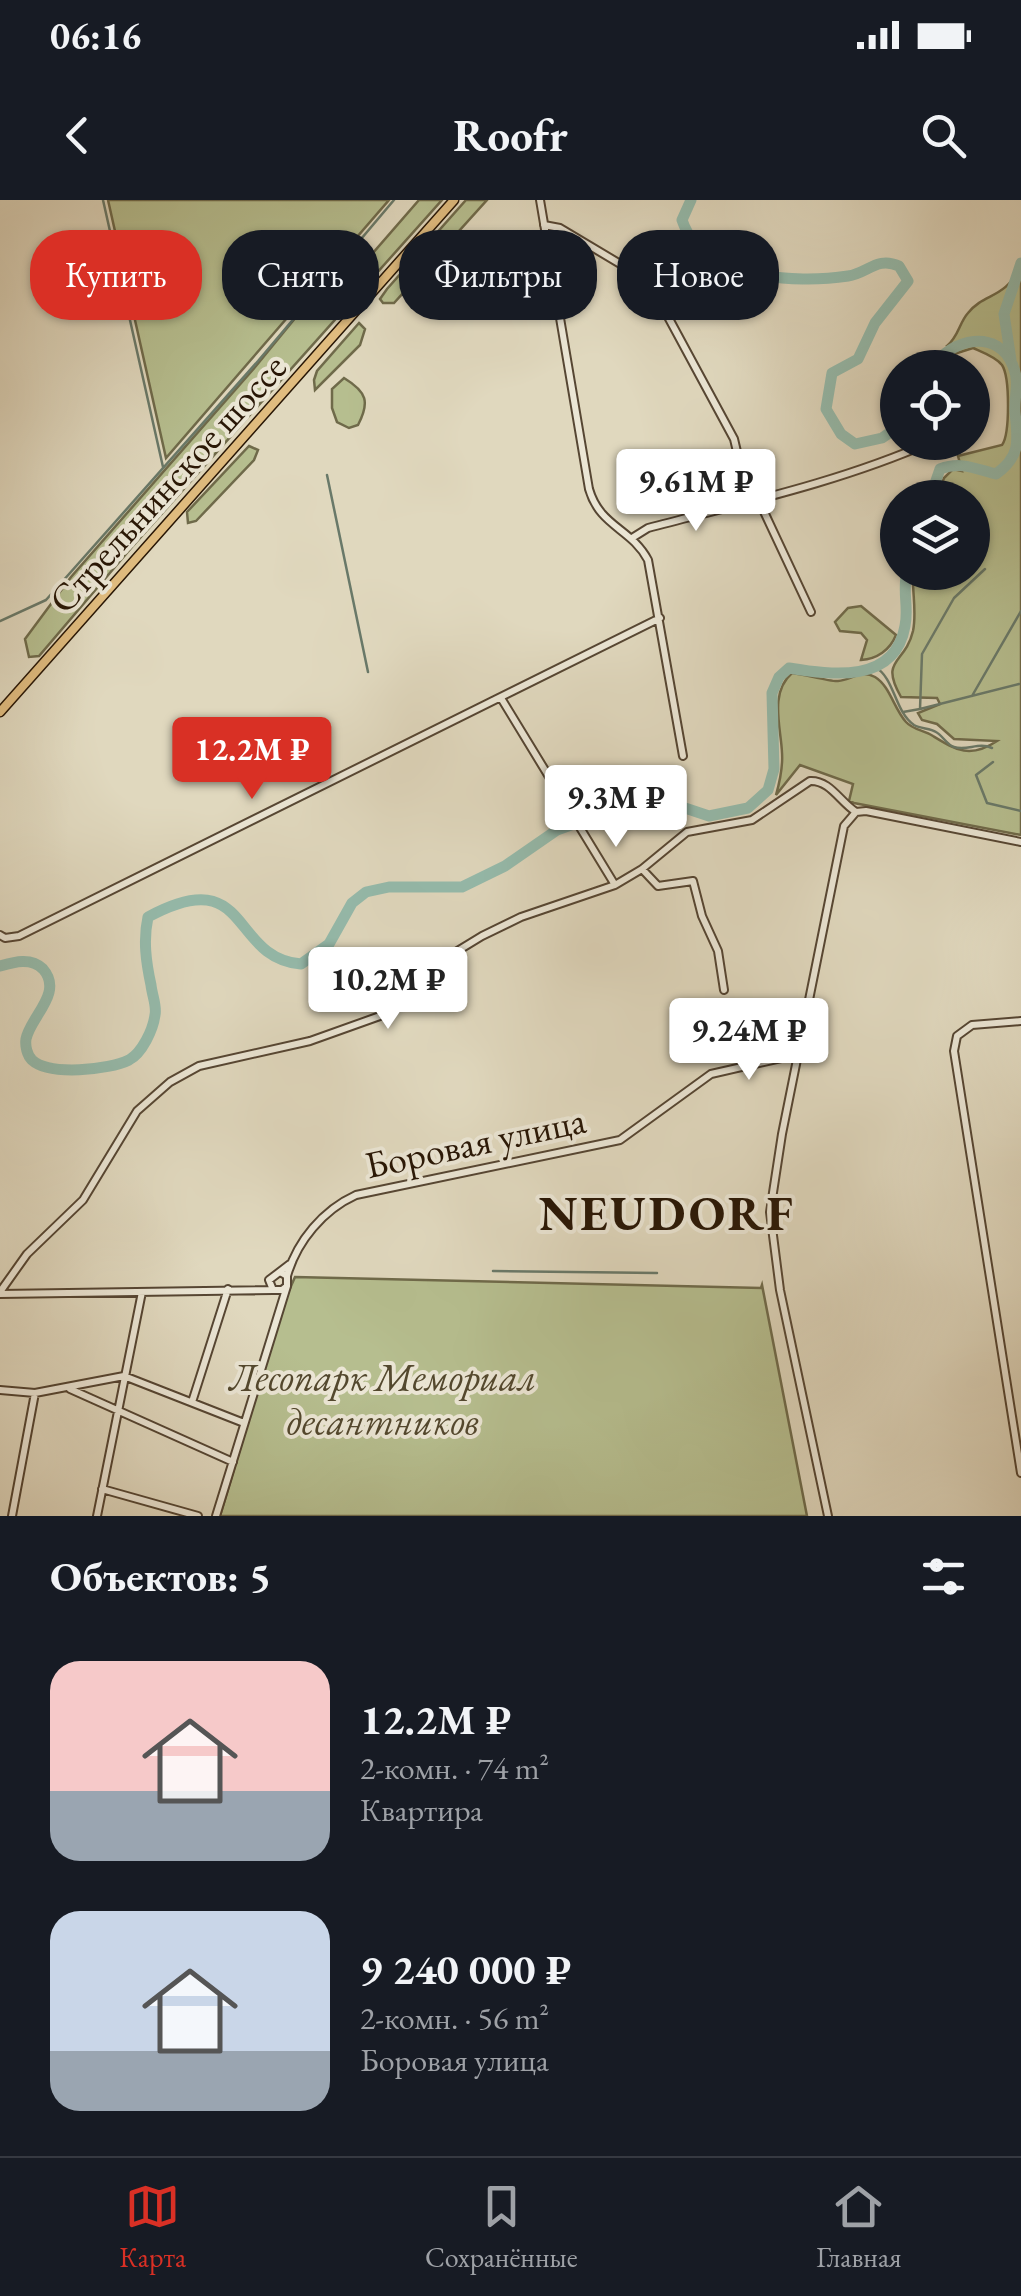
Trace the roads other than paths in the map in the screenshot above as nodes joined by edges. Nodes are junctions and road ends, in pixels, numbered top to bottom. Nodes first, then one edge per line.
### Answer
1 (454, 200) edge
2 (540, 200) edge
3 (544, 226) junction
4 (890, 460) edge
5 (760, 501) junction
6 (744, 503) junction
7 (632, 538) junction
8 (810, 612) dead end
9 (660, 618) junction
10 (501, 698) junction
11 (0, 712) edge
12 (683, 756) dead end
13 (853, 814) junction
14 (1021, 842) edge
15 (642, 869) junction
16 (615, 884) junction
17 (0, 935) edge
18 (724, 990) dead end
19 (1021, 1021) edge
20 (799, 1054) junction
21 (285, 1278) junction
22 (269, 1280) junction
23 (251, 1288) junction
24 (228, 1289) junction
25 (142, 1292) junction
26 (278, 1292) junction
27 (0, 1293) edge
28 (124, 1376) junction
29 (69, 1388) junction
30 (0, 1390) edge
31 (35, 1394) junction
32 (192, 1403) junction
33 (118, 1413) junction
34 (244, 1423) junction
35 (233, 1462) junction
36 (1021, 1473) edge
37 (102, 1489) junction
38 (12, 1516) edge
39 (97, 1516) edge
40 (198, 1516) edge
41 (216, 1516) edge
42 (828, 1516) edge

1 - 11 main road, Стрельнинское шоссе
2 - 3 street
3 - 6 street
3 - 7 street
4 - 5 street
5 - 6 street
5 - 8 street
6 - 7 street
7 - 9 street
9 - 10 street
9 - 12 street
10 - 16 street
10 - 17 street
13 - 14 street
13 - 15 street
13 - 20 street
15 - 16 street
15 - 18 street
16 - 27 street
19 - 36 street
20 - 21 street, Боровая улица
20 - 42 street
21 - 22 street, Боровая улица
21 - 26 street
22 - 23 street, Боровая улица
22 - 26 street
23 - 24 street
23 - 26 street
24 - 25 street
24 - 32 street
25 - 27 street
25 - 28 street
26 - 34 street
28 - 29 street
28 - 32 street
28 - 33 street
29 - 31 street
29 - 33 street
30 - 31 street
31 - 38 street
32 - 34 street
33 - 35 street
33 - 37 street
34 - 35 street
35 - 41 street
37 - 39 street
37 - 40 street

